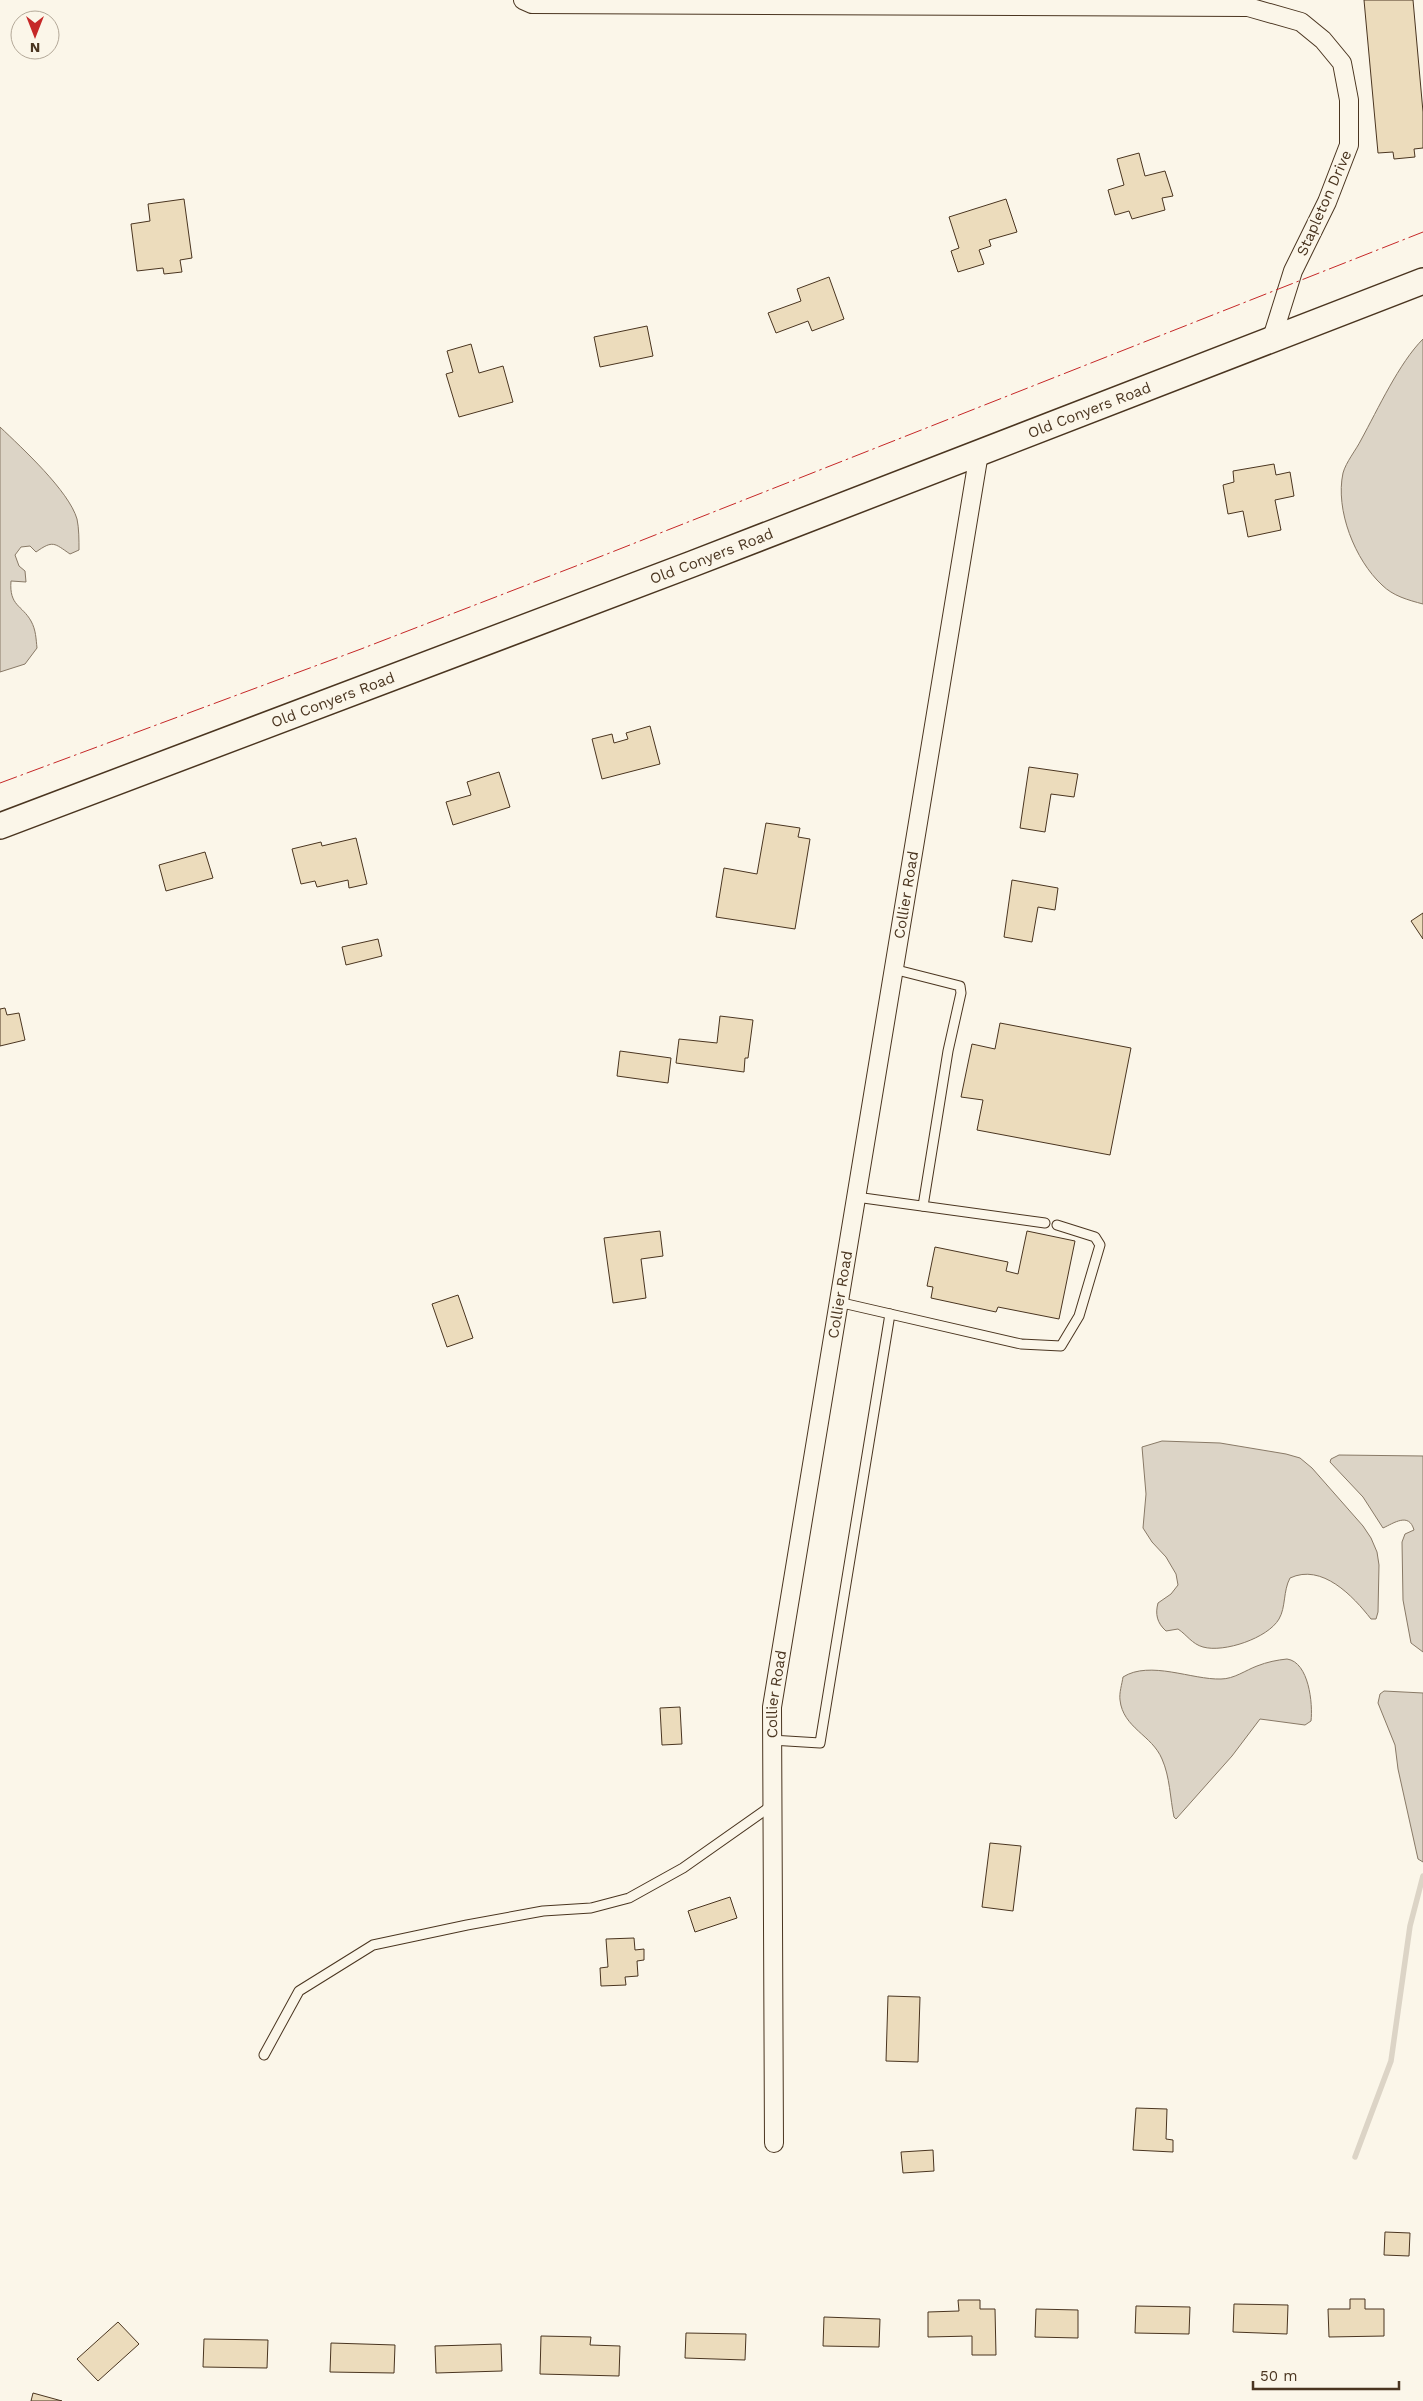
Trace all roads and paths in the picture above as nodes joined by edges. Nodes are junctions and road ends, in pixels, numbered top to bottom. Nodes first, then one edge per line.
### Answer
1 (523, 0) edge
2 (1237, 3) edge
3 (1423, 281) edge
4 (1272, 338) junction
5 (979, 453) junction
6 (0, 826) edge
7 (893, 969) junction
8 (856, 1197) junction
9 (923, 1206) junction
10 (1045, 1223) dead end
11 (1057, 1225) dead end
12 (838, 1302) junction
13 (890, 1314) junction
14 (771, 1740) junction
15 (771, 1806) junction
16 (264, 2055) dead end
17 (774, 2143) dead end

1 - 2 street, Stapleton Drive
2 - 4 street, Stapleton Drive
3 - 4 street, Old Conyers Road
4 - 5 street, Old Conyers Road
5 - 6 street, Old Conyers Road
5 - 7 street, Collier Road
7 - 8 street, Collier Road
7 - 9 lane
8 - 9 lane
8 - 12 street, Collier Road
9 - 10 lane
11 - 13 lane
12 - 13 lane
12 - 14 street, Collier Road
13 - 14 lane
14 - 15 street, Collier Road
15 - 16 lane
15 - 17 street, Collier Road

